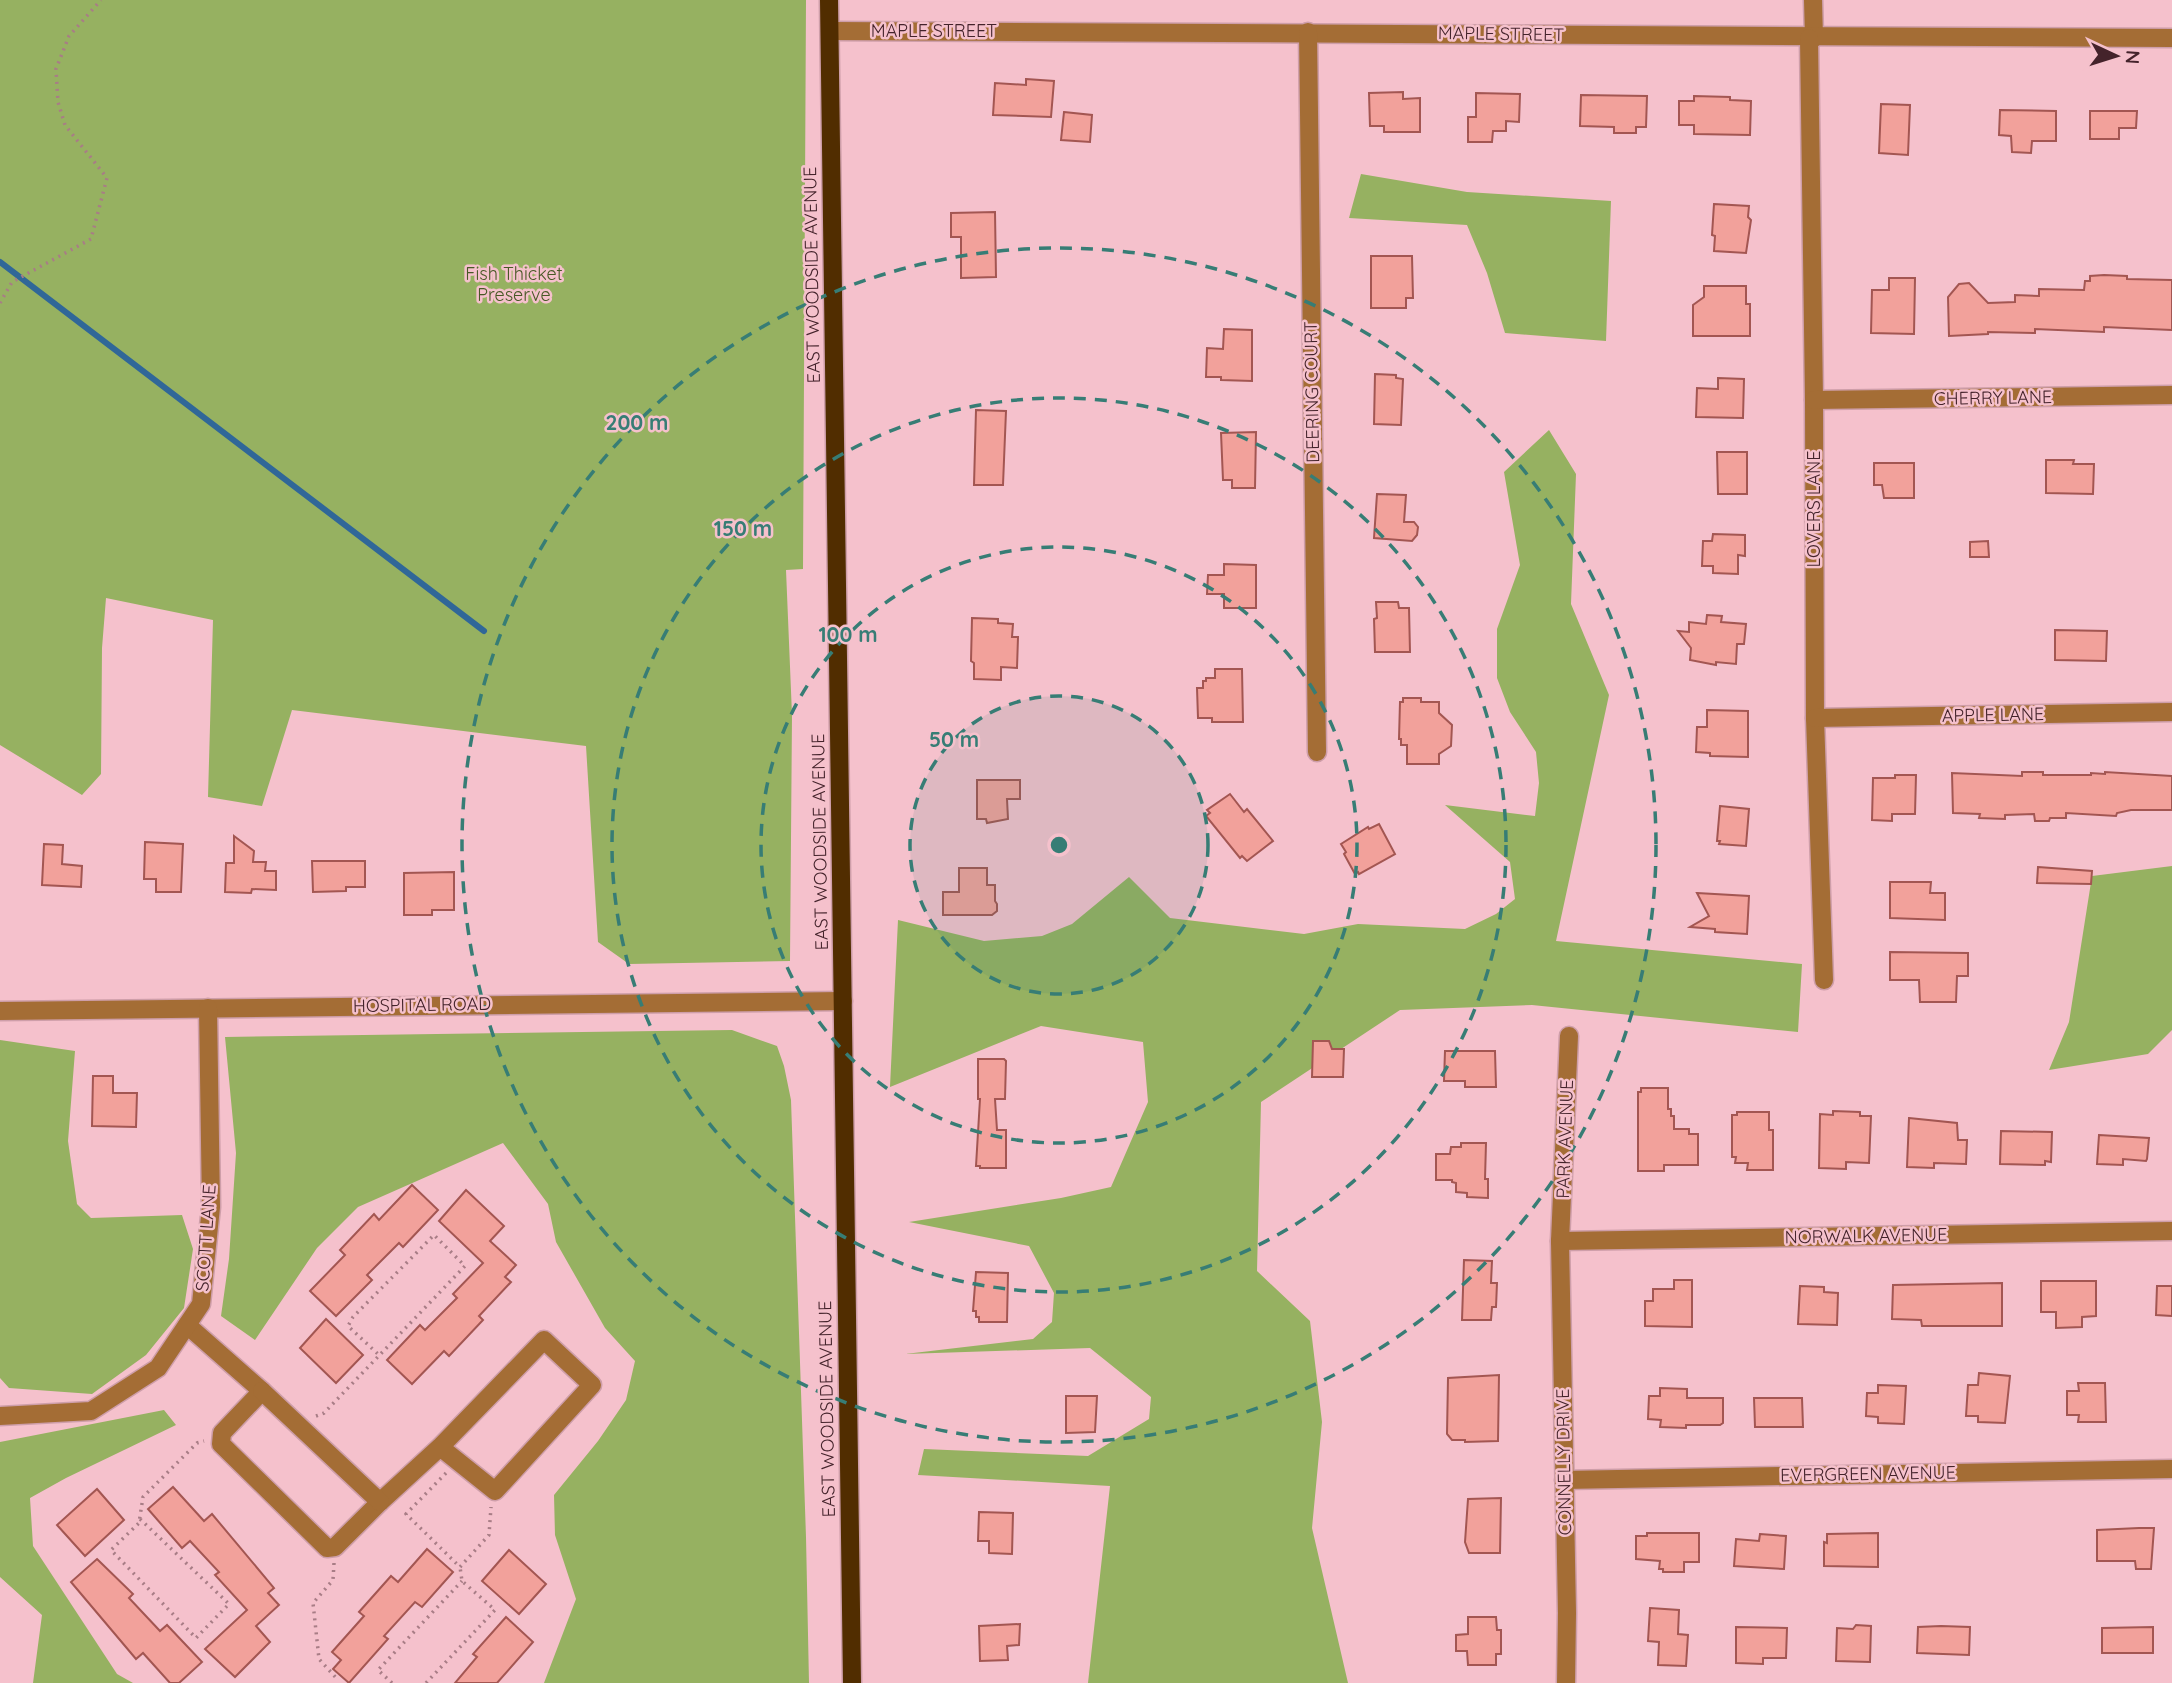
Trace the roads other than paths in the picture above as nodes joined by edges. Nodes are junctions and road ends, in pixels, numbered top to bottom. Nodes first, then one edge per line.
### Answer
1 (829, 0) edge
2 (1813, 0) edge
3 (830, 31) junction
4 (1308, 32) junction
5 (1812, 38) junction
6 (2172, 38) edge
7 (2172, 395) edge
8 (1814, 400) junction
9 (2172, 712) edge
10 (1815, 718) junction
11 (1317, 752) dead end
12 (1824, 980) dead end
13 (843, 1000) junction
14 (208, 1008) junction
15 (0, 1011) edge
16 (1569, 1036) dead end
17 (2172, 1231) edge
18 (1560, 1241) junction
19 (187, 1325) junction
20 (262, 1391) junction
21 (0, 1416) edge
22 (440, 1447) junction
23 (2172, 1469) edge
24 (1564, 1480) junction
25 (380, 1502) junction
26 (852, 1683) edge
27 (1566, 1683) edge

1 - 3 main road, EAST WOODSIDE AVENUE
2 - 5 street, LOVERS LANE
3 - 4 street, MAPLE STREET
3 - 13 main road, EAST WOODSIDE AVENUE
4 - 5 street, MAPLE STREET
4 - 11 street, DEERING COURT
5 - 6 street, MAPLE STREET
5 - 8 street, LOVERS LANE
7 - 8 street, CHERRY LANE
8 - 10 street, LOVERS LANE
9 - 10 street, APPLE LANE
10 - 12 street, LOVERS LANE
13 - 14 street, HOSPITAL ROAD
13 - 26 main road, EAST WOODSIDE AVENUE
14 - 15 street, HOSPITAL ROAD
14 - 19 street, SCOTT LANE
16 - 18 street, PARK AVENUE
17 - 18 street, NORWALK AVENUE
18 - 24 street, CONNELLY DRIVE
19 - 20 street
19 - 21 street, SCOTT LANE
20 - 25 street
20 - 25 street
22 - 22 street
22 - 25 street
23 - 24 street, EVERGREEN AVENUE
24 - 27 street, CONNELLY DRIVE

